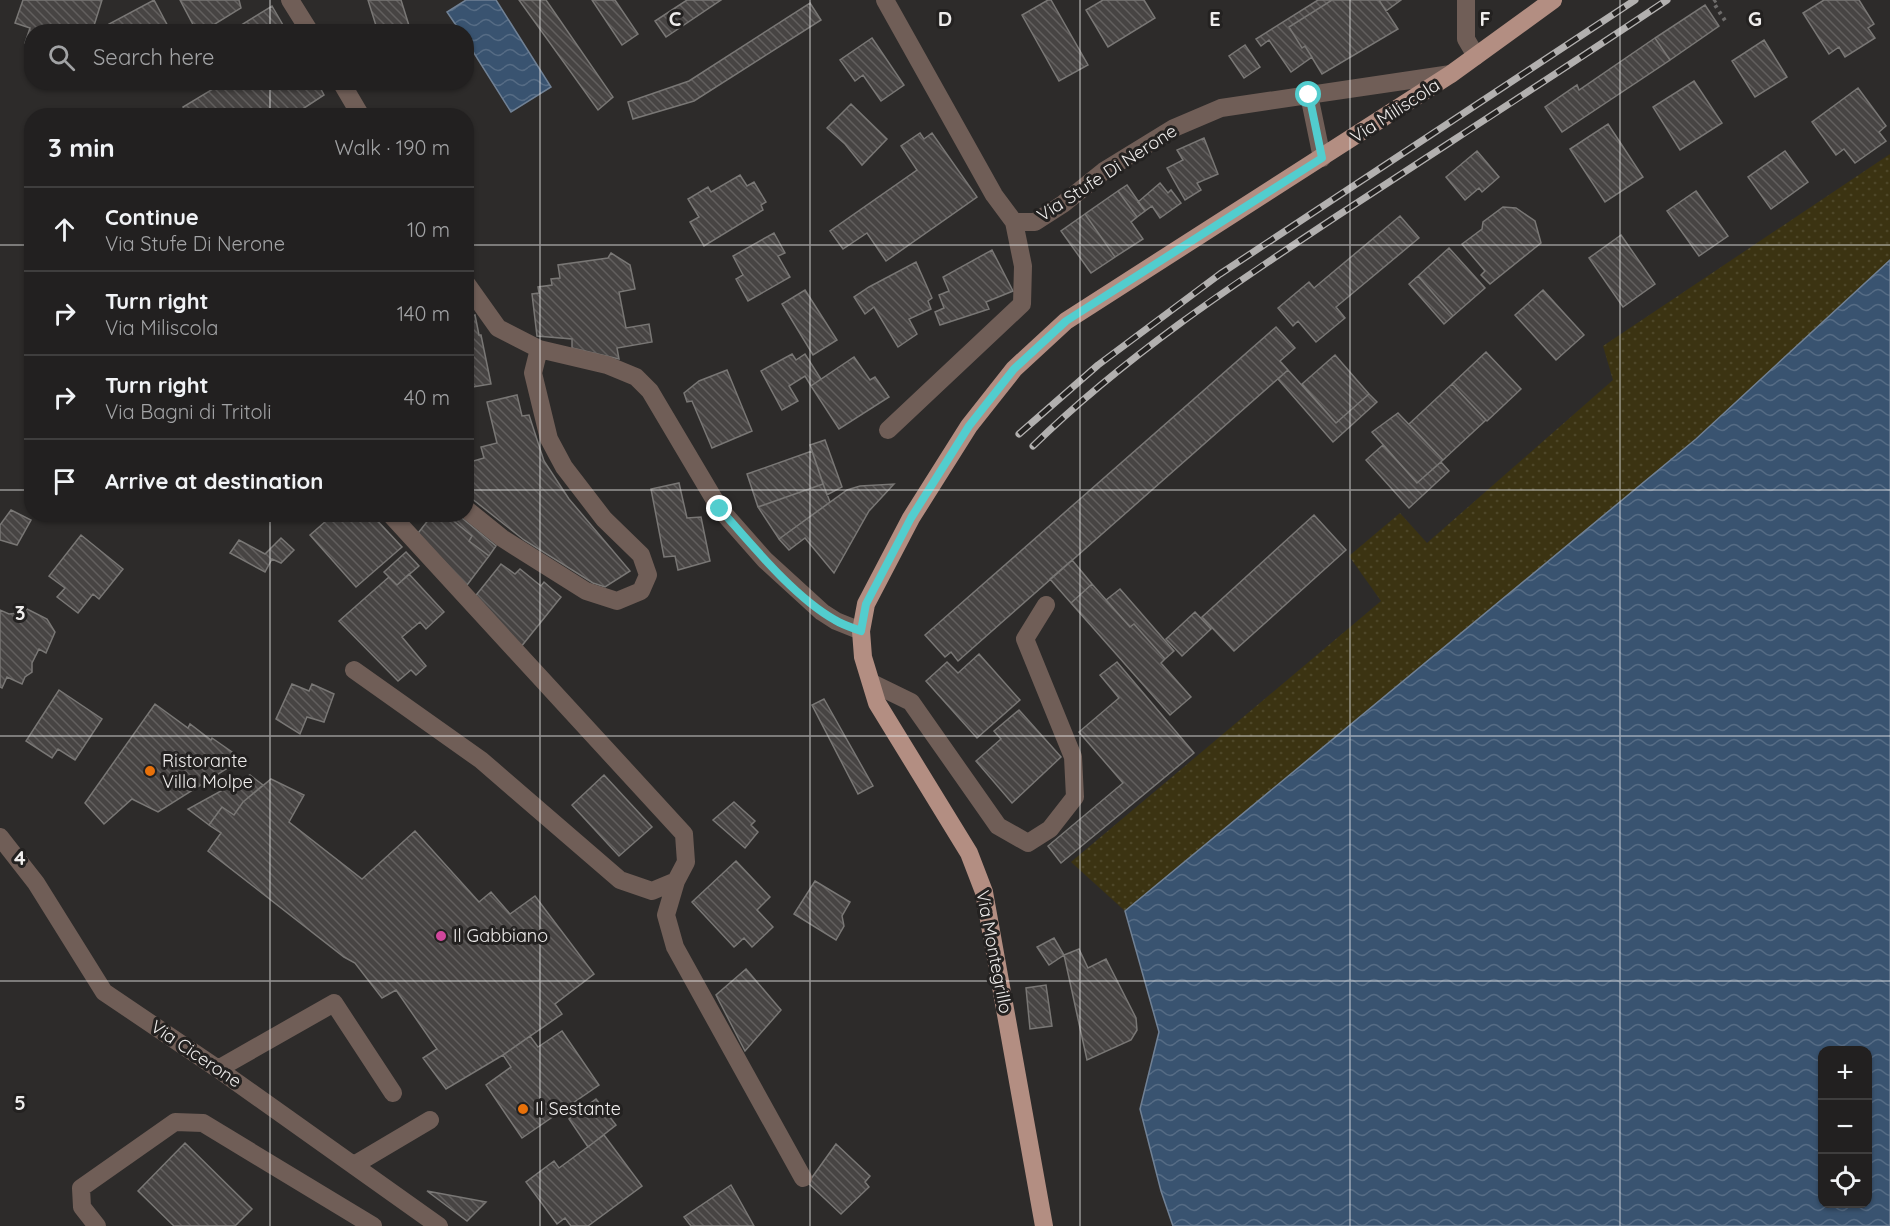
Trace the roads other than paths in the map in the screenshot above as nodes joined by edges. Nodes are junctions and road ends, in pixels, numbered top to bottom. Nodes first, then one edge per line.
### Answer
1 (290, 0) edge
2 (885, 0) edge
3 (1466, 0) edge
4 (1553, 0) edge
5 (305, 24) edge
6 (1476, 56) junction
7 (1451, 74) junction
8 (346, 90) edge
9 (1309, 95) junction
10 (357, 108) edge
11 (1322, 158) junction
12 (1014, 222) junction
13 (474, 294) edge
14 (539, 349) junction
15 (888, 430) dead end
16 (474, 515) edge
17 (397, 522) edge
18 (1046, 605) dead end
19 (861, 631) junction
20 (354, 670) dead end
21 (872, 683) junction
22 (877, 704) joint
23 (0, 837) edge
24 (676, 881) junction
25 (218, 1069) junction
26 (393, 1093) dead end
27 (430, 1120) dead end
28 (354, 1165) junction
29 (803, 1178) dead end
30 (433, 1224) edge
31 (98, 1226) edge
32 (373, 1226) edge
33 (1044, 1226) edge

1 - 5 street
2 - 12 street, Via Stufe Di Nerone
3 - 6 street
4 - 6 main road, Via Miliscola
6 - 7 main road, Via Miliscola
7 - 9 street, Via Stufe Di Nerone
7 - 11 main road, Via Miliscola
8 - 10 street
9 - 11 street
9 - 12 street, Via Stufe Di Nerone
11 - 19 main road, Via Miliscola
12 - 15 street
13 - 14 street
14 - 16 street
14 - 19 street
17 - 24 street
18 - 21 street
19 - 21 main road, Via Miliscola
20 - 24 street
21 - 22 main road, Via Miliscola
22 - 33 main road, Via Montegrillo
23 - 25 street, Via Cicerone
24 - 29 street
25 - 26 street
25 - 28 street, Via Cicerone
27 - 28 street
28 - 30 street, Via Cicerone
31 - 32 street

